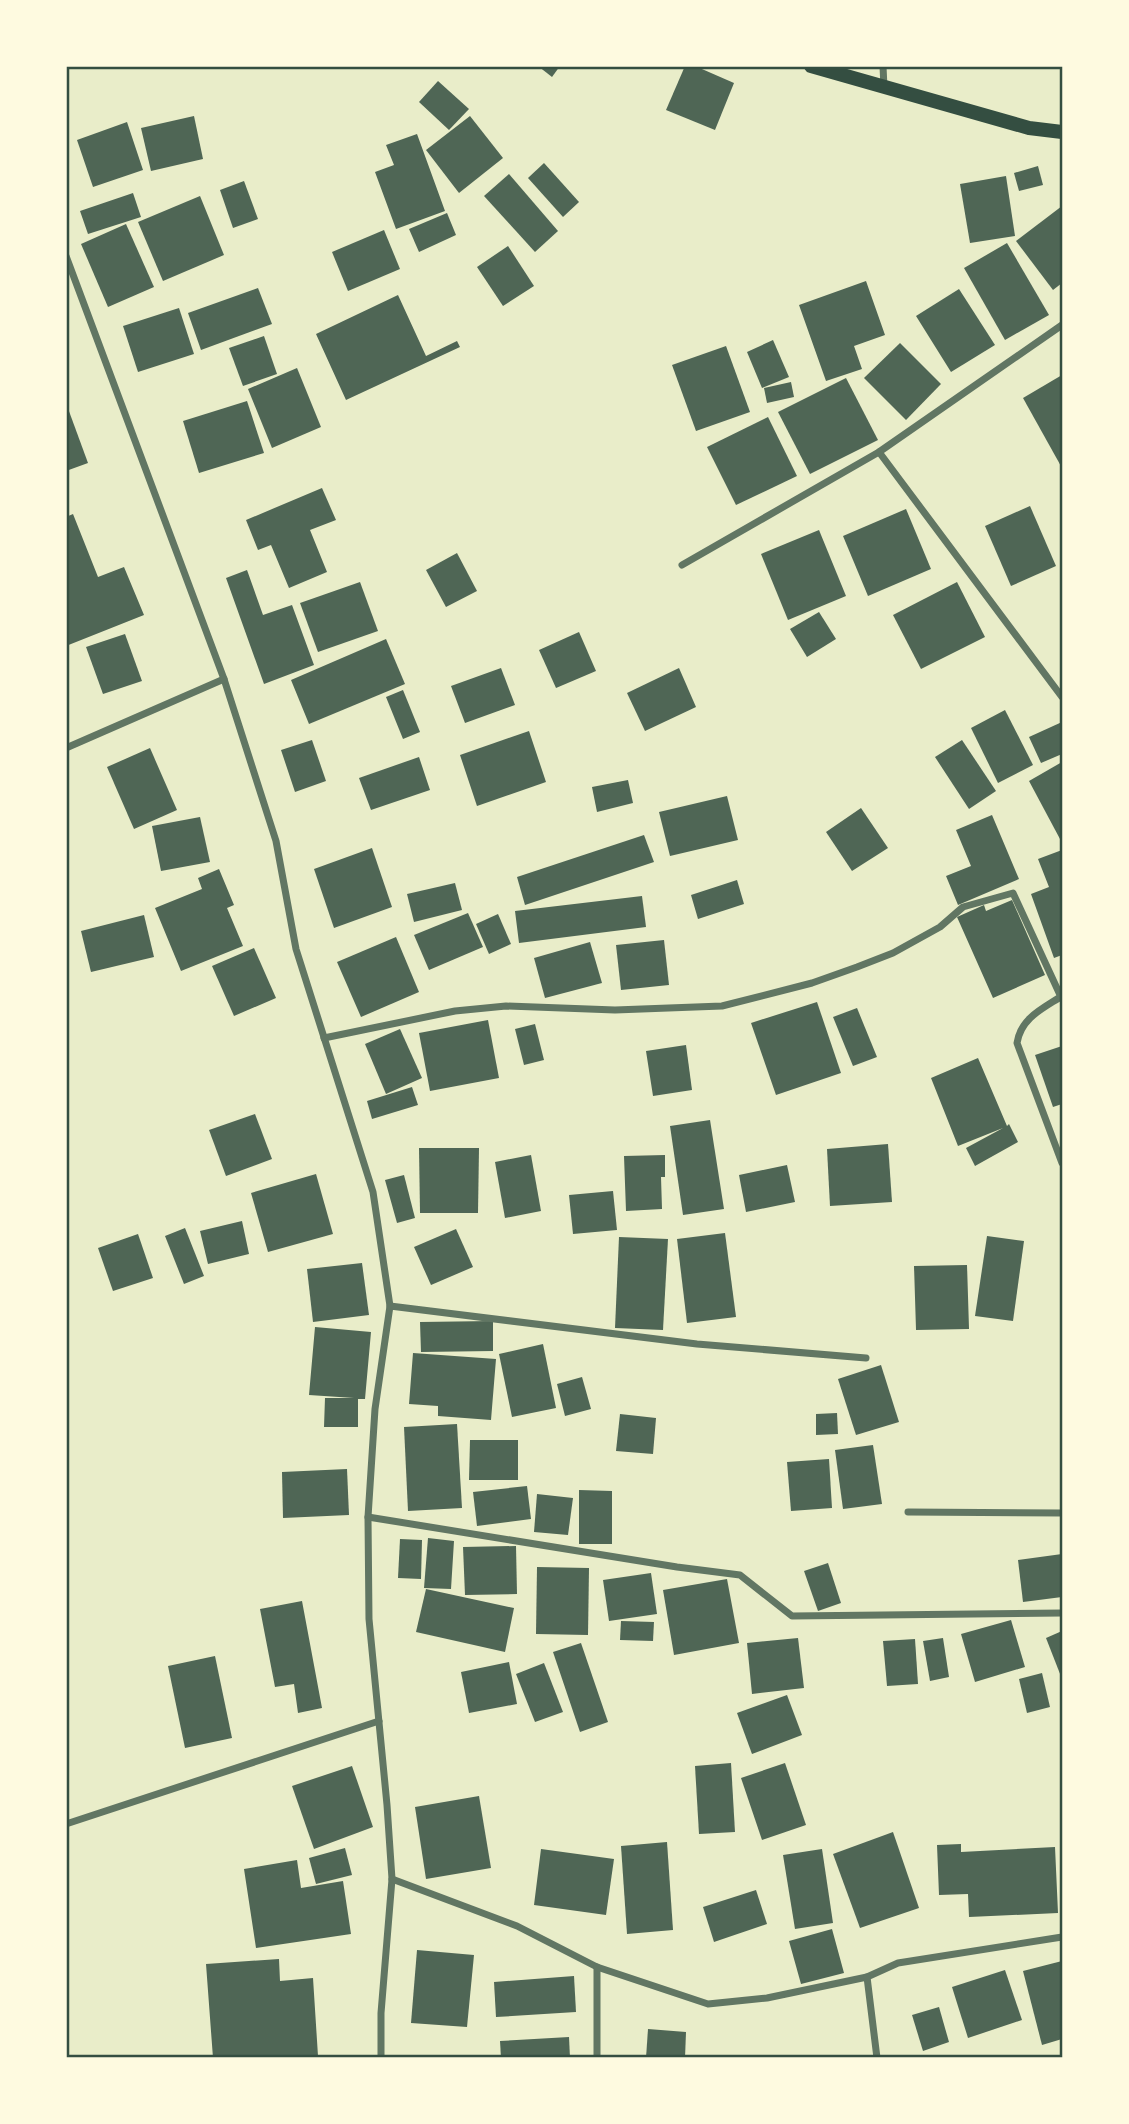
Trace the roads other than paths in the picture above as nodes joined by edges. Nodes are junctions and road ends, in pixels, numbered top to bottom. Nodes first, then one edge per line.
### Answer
1 (811, 66) edge
2 (883, 66) edge
3 (884, 89) junction
4 (1062, 132) edge
5 (66, 256) edge
6 (1062, 325) edge
7 (879, 453) junction
8 (681, 565) dead end
9 (224, 678) junction
10 (1062, 697) edge
11 (66, 748) edge
12 (1062, 997) edge
13 (324, 1038) junction
14 (1062, 1163) edge
15 (390, 1306) junction
16 (866, 1358) dead end
17 (908, 1512) dead end
18 (1062, 1513) edge
19 (368, 1517) junction
20 (1062, 1613) edge
21 (379, 1720) junction
22 (66, 1825) edge
23 (392, 1880) junction
24 (1062, 1937) edge
25 (597, 1967) junction
26 (867, 1977) junction
27 (381, 2057) edge
28 (597, 2057) edge
29 (877, 2057) edge

1 - 3 main road
2 - 3 street
3 - 4 main road
5 - 9 street
6 - 7 street
7 - 8 street
7 - 10 street
9 - 11 street
9 - 13 street
12 - 13 street
12 - 14 street
13 - 15 street
15 - 16 street
15 - 19 street
17 - 18 street
19 - 20 street
19 - 21 street
21 - 22 street
21 - 23 street
23 - 25 street
23 - 27 street
24 - 26 street
25 - 26 street
25 - 28 street
26 - 29 street

